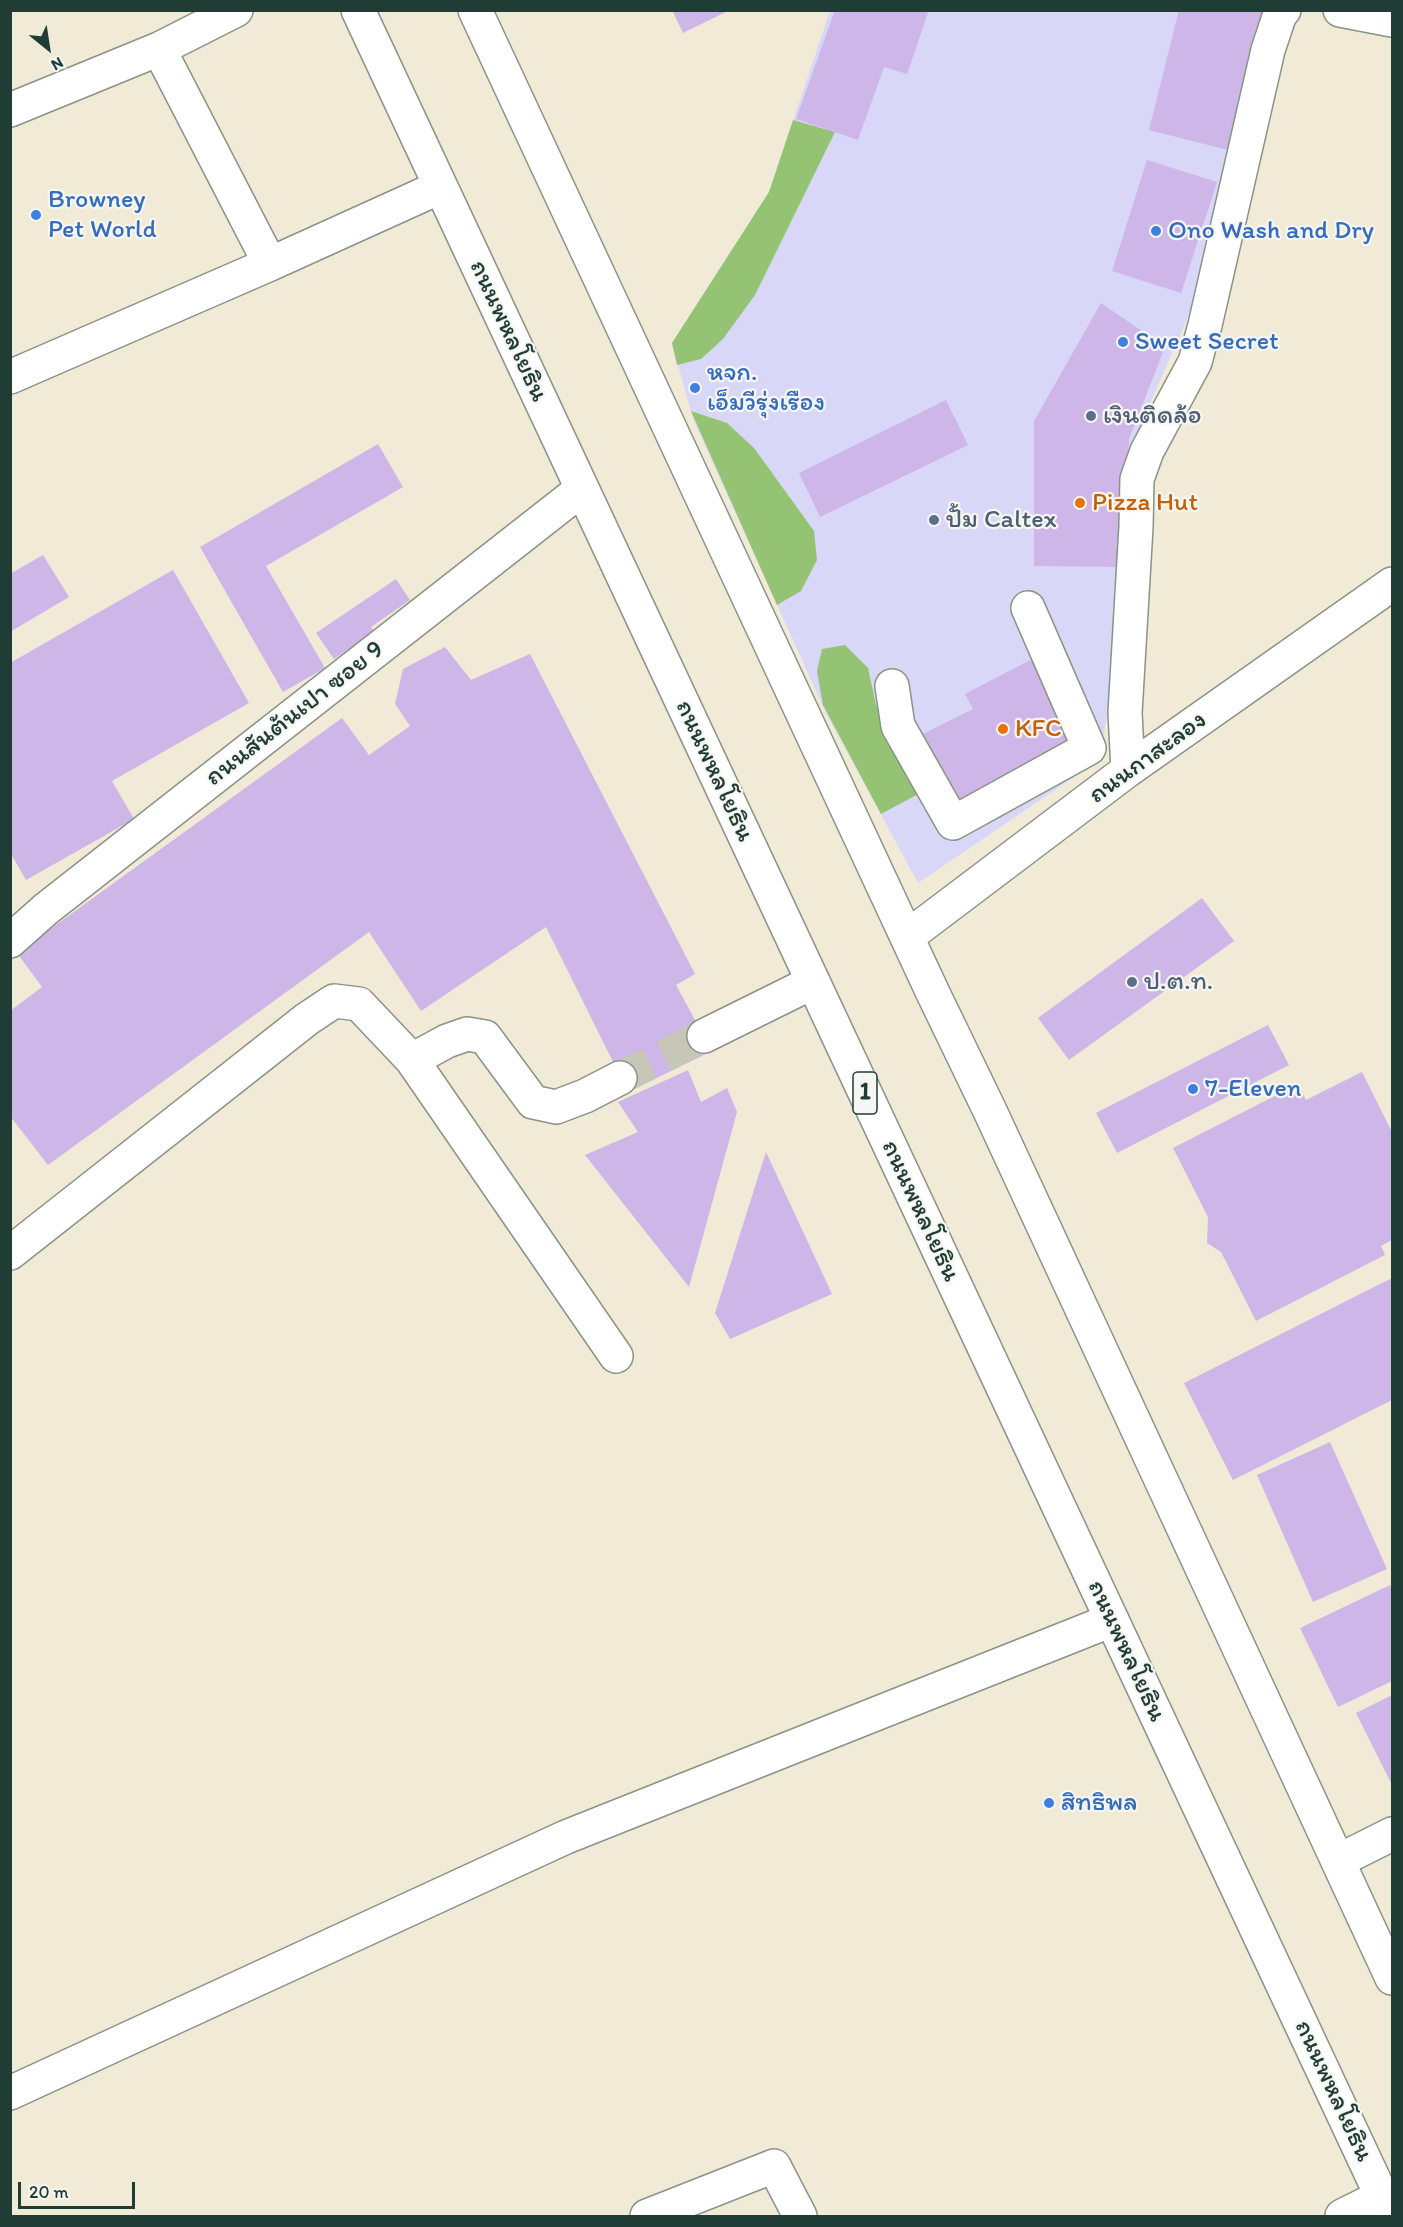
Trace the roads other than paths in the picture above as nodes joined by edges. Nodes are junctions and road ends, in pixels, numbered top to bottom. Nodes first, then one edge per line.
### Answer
1 (236, 10) edge
2 (358, 10) edge
3 (475, 10) edge
4 (1284, 10) edge
5 (1340, 10) edge
6 (1392, 20) edge
7 (159, 49) junction
8 (10, 110) edge
9 (440, 187) junction
10 (270, 264) junction
11 (10, 377) edge
12 (582, 489) junction
13 (1392, 584) edge
14 (1028, 608) dead end
15 (892, 686) dead end
16 (1128, 770) junction
17 (907, 937) junction
18 (10, 941) edge
19 (813, 982) junction
20 (704, 1036) tunnel mouth
21 (412, 1060) junction
22 (620, 1078) tunnel mouth
23 (10, 1253) edge
24 (616, 1356) dead end
25 (1112, 1620) junction
26 (1392, 1834) edge
27 (1338, 1861) junction
28 (1392, 1978) edge
29 (10, 2093) edge
30 (1387, 2206) edge
31 (647, 2217) edge
32 (800, 2217) edge
33 (1341, 2217) edge

1 - 7 main road
2 - 9 main road, ถนนพหลโยธิน / 1
3 - 17 main road
4 - 16 main road
5 - 6 main road
7 - 8 main road
7 - 10 main road
9 - 10 main road
9 - 12 main road, ถนนพหลโยธิน / 1
10 - 11 main road
12 - 18 main road, ถนนสันต้นเปา ซอย 9
12 - 19 main road, ถนนพหลโยธิน / 1
13 - 16 main road, ถนนกาสะลอง
14 - 15 main road
16 - 17 main road, ถนนกาสะลอง
17 - 27 main road
19 - 20 main road
19 - 25 main road, ถนนพหลโยธิน / 1
21 - 22 main road
21 - 23 main road
21 - 24 main road
25 - 29 main road
25 - 30 main road, ถนนพหลโยธิน / 1
26 - 27 main road
27 - 28 main road
30 - 33 main road
31 - 32 main road

